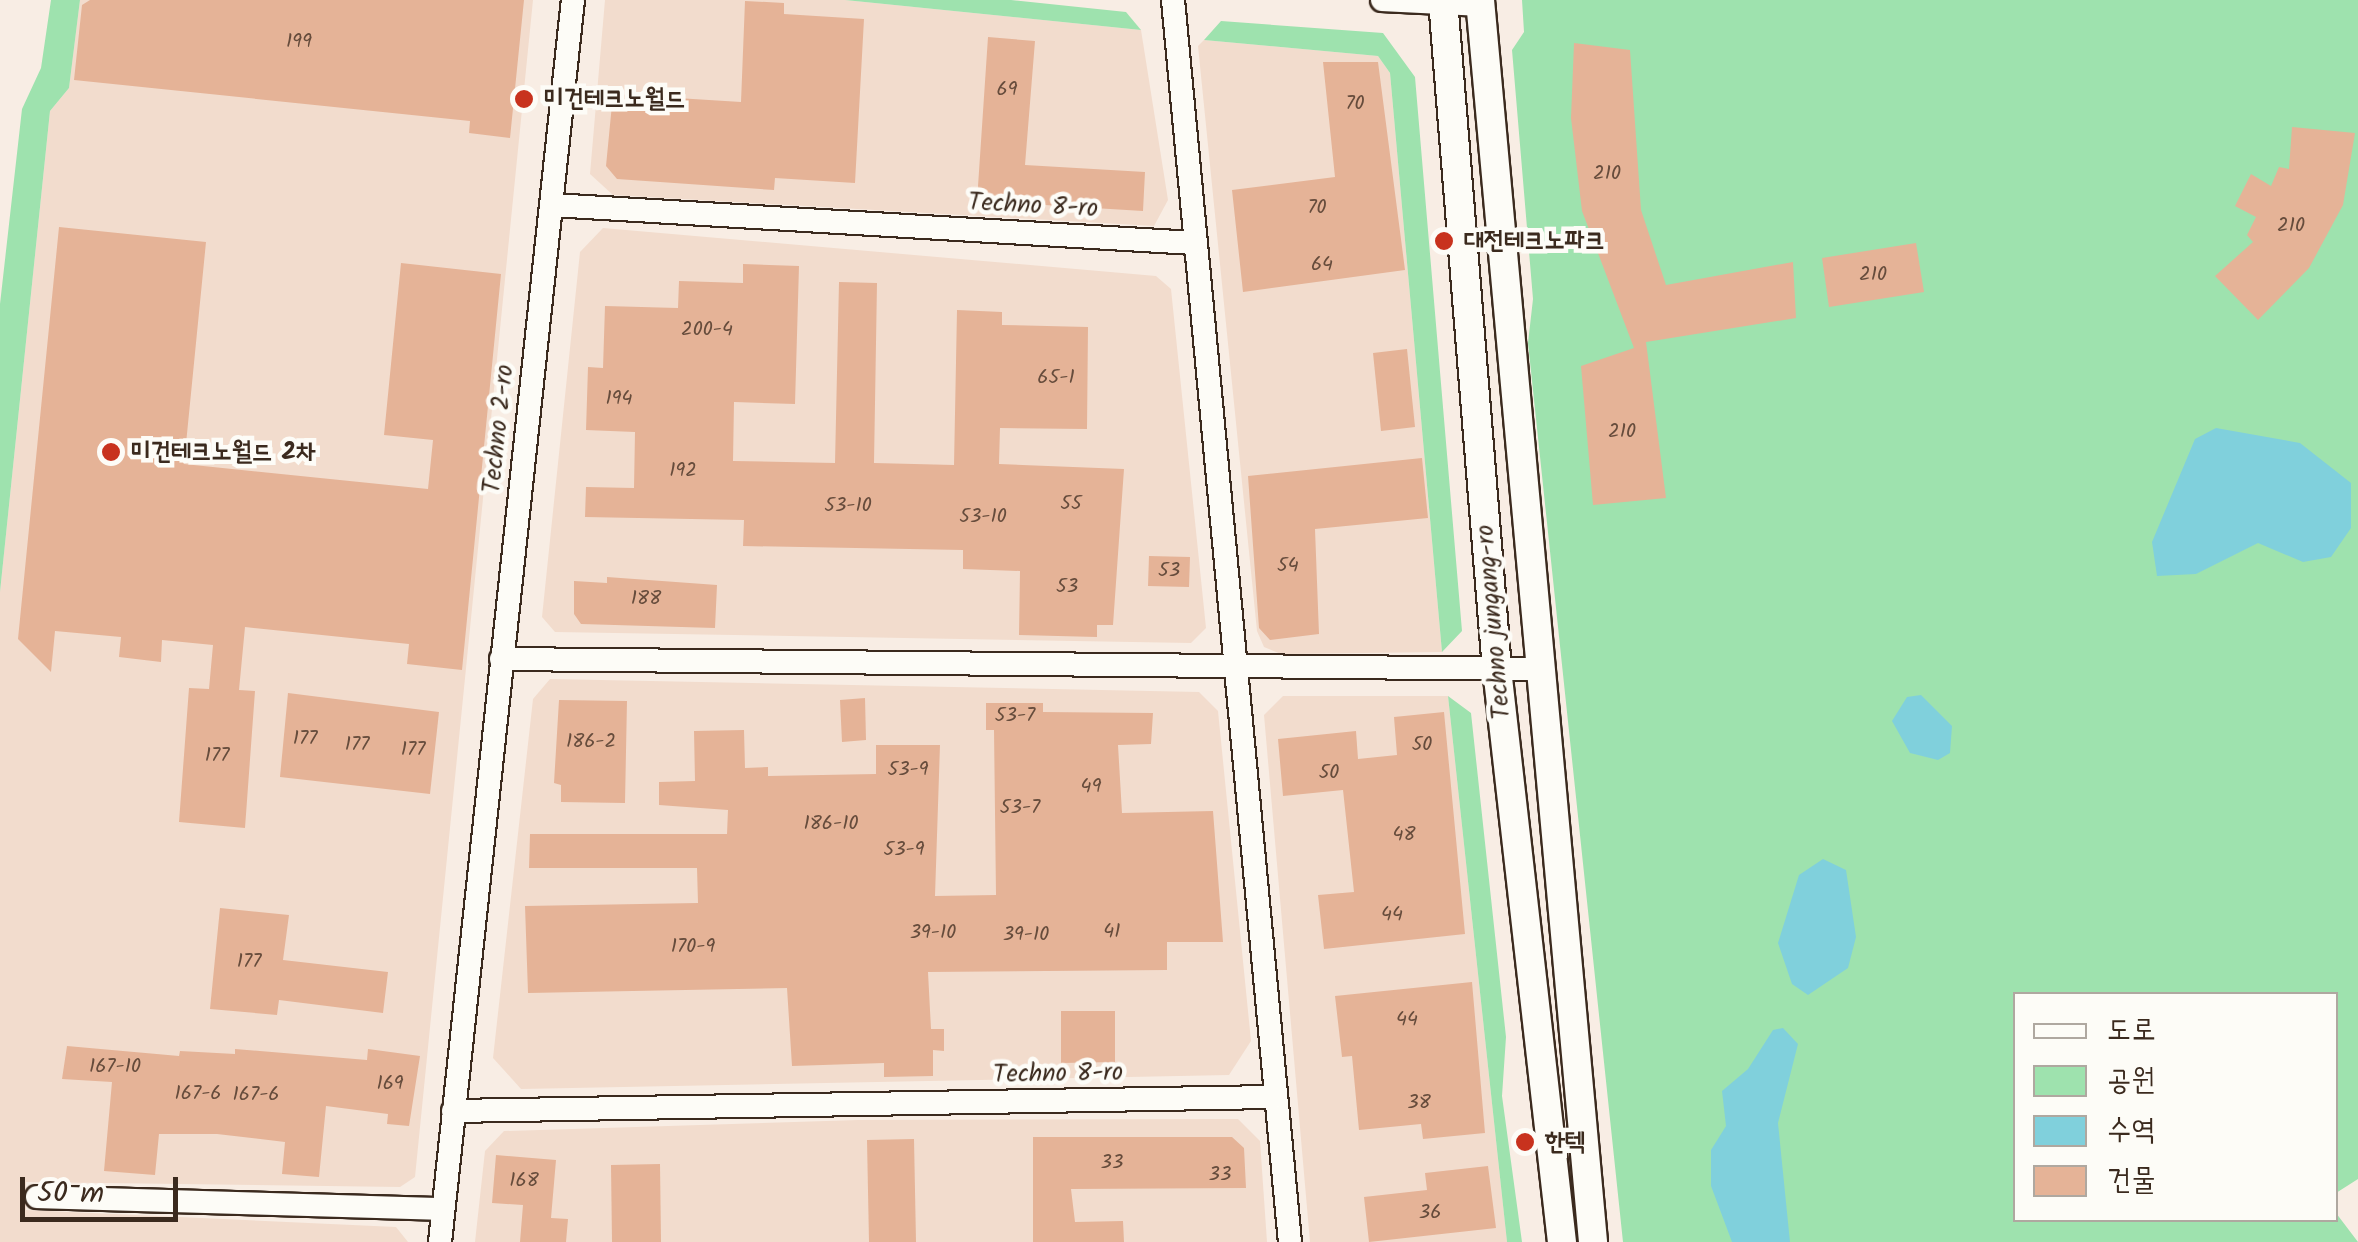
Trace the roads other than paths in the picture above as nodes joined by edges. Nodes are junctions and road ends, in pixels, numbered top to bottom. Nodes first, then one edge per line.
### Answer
1 (573, 0) edge
2 (1173, 0) edge
3 (1382, 0) edge
4 (1443, 1) edge
5 (1481, 2) edge
6 (552, 205) junction
7 (1192, 243) junction
8 (501, 659) junction
9 (1538, 669) junction
10 (1238, 670) junction
11 (1497, 670) junction
12 (1274, 1096) junction
13 (453, 1111) junction
14 (37, 1196) dead end
15 (443, 1209) junction
16 (440, 1242) edge
17 (1290, 1242) edge
18 (1562, 1242) edge
19 (1593, 1242) edge

1 - 6 street, Techno 2-ro
2 - 7 street
3 - 4 street
4 - 5 street
4 - 11 main road, Techno jungang-ro
5 - 9 main road, Techno jungang-ro
6 - 7 street, Techno 8-ro
6 - 8 street, Techno 2-ro
7 - 10 street
8 - 10 street
8 - 13 street, Techno 2-ro
9 - 11 street
9 - 19 main road, Techno jungang-ro
10 - 11 street
10 - 12 street
11 - 18 main road, Techno jungang-ro
12 - 13 street, Techno 8-ro
12 - 17 street
13 - 15 street, Techno 2-ro
14 - 15 street
15 - 16 street, Techno 2-ro

